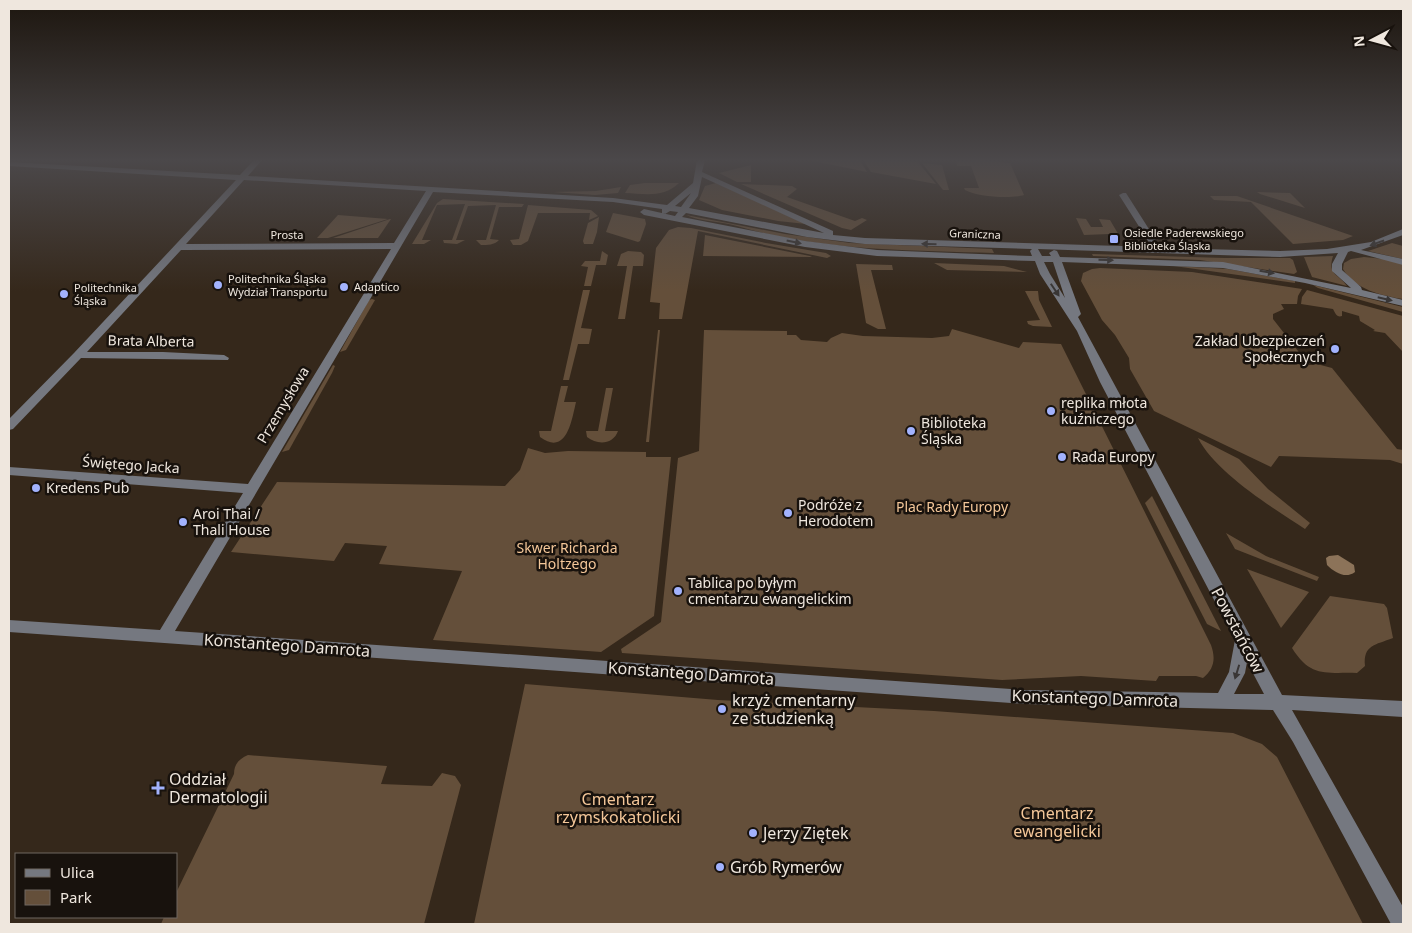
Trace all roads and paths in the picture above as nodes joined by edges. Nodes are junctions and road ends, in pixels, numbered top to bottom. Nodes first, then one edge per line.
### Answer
1 (219, 204) edge
2 (421, 204) edge
3 (579, 204) edge
4 (638, 204) edge
5 (674, 204) edge
6 (689, 204) edge
7 (766, 204) edge
8 (1128, 204) edge
9 (669, 208) junction
10 (684, 210) junction
11 (661, 216) junction
12 (678, 218) junction
13 (1403, 232) edge
14 (846, 239) junction
15 (396, 246) junction
16 (178, 247) junction
17 (1033, 247) junction
18 (1051, 247) junction
19 (1347, 250) junction
20 (1159, 251) junction
21 (1001, 257) junction
22 (1038, 258) junction
23 (1057, 259) junction
24 (1403, 262) edge
25 (1044, 271) junction
26 (1366, 295) junction
27 (1403, 303) edge
28 (1082, 330) junction
29 (78, 355) junction
30 (224, 358) dead end
31 (9, 426) edge
32 (9, 471) edge
33 (250, 490) junction
34 (9, 626) edge
35 (163, 638) junction
36 (1243, 640) junction
37 (1222, 701) junction
38 (1279, 703) junction
39 (1403, 709) edge
40 (1402, 924) edge

1 - 16 street
2 - 15 street, Przemysłowa
3 - 11 street, Graniczna
4 - 9 street, Graniczna
5 - 9 street
6 - 10 street
7 - 14 street
8 - 20 street
9 - 10 street, Graniczna
9 - 11 street
10 - 12 street
10 - 14 street, Graniczna
11 - 12 street, Graniczna
12 -> 21 street, Graniczna
13 -> 19 street, Graniczna
17 -> 14 street, Graniczna
15 - 16 street, Prosta
15 - 33 street, Przemysłowa
16 - 29 street
17 - 18 street, Graniczna
17 - 22 street, Powstańców
18 - 20 street, Graniczna
18 - 23 street, Powstańców
19 - 20 street, Graniczna
19 - 24 street
19 - 26 street
21 - 22 street, Graniczna
21 - 25 street, Graniczna
22 - 23 street, Graniczna
22 - 25 street, Powstańców
23 -> 26 street, Graniczna
23 - 28 street, Powstańców
25 -> 28 street, Powstańców
26 -> 27 street, Graniczna
28 - 36 street, Powstańców
29 - 30 street, Brata Alberta
29 - 31 street
32 - 33 street, Świętego Jacka
33 - 35 street, Przemysłowa
34 - 35 street, Konstantego Damrota
35 - 37 street, Konstantego Damrota
36 -> 37 street
36 - 38 street, Powstańców
37 - 38 street, Konstantego Damrota
38 - 39 street, Konstantego Damrota
38 - 40 street, Powstańców

